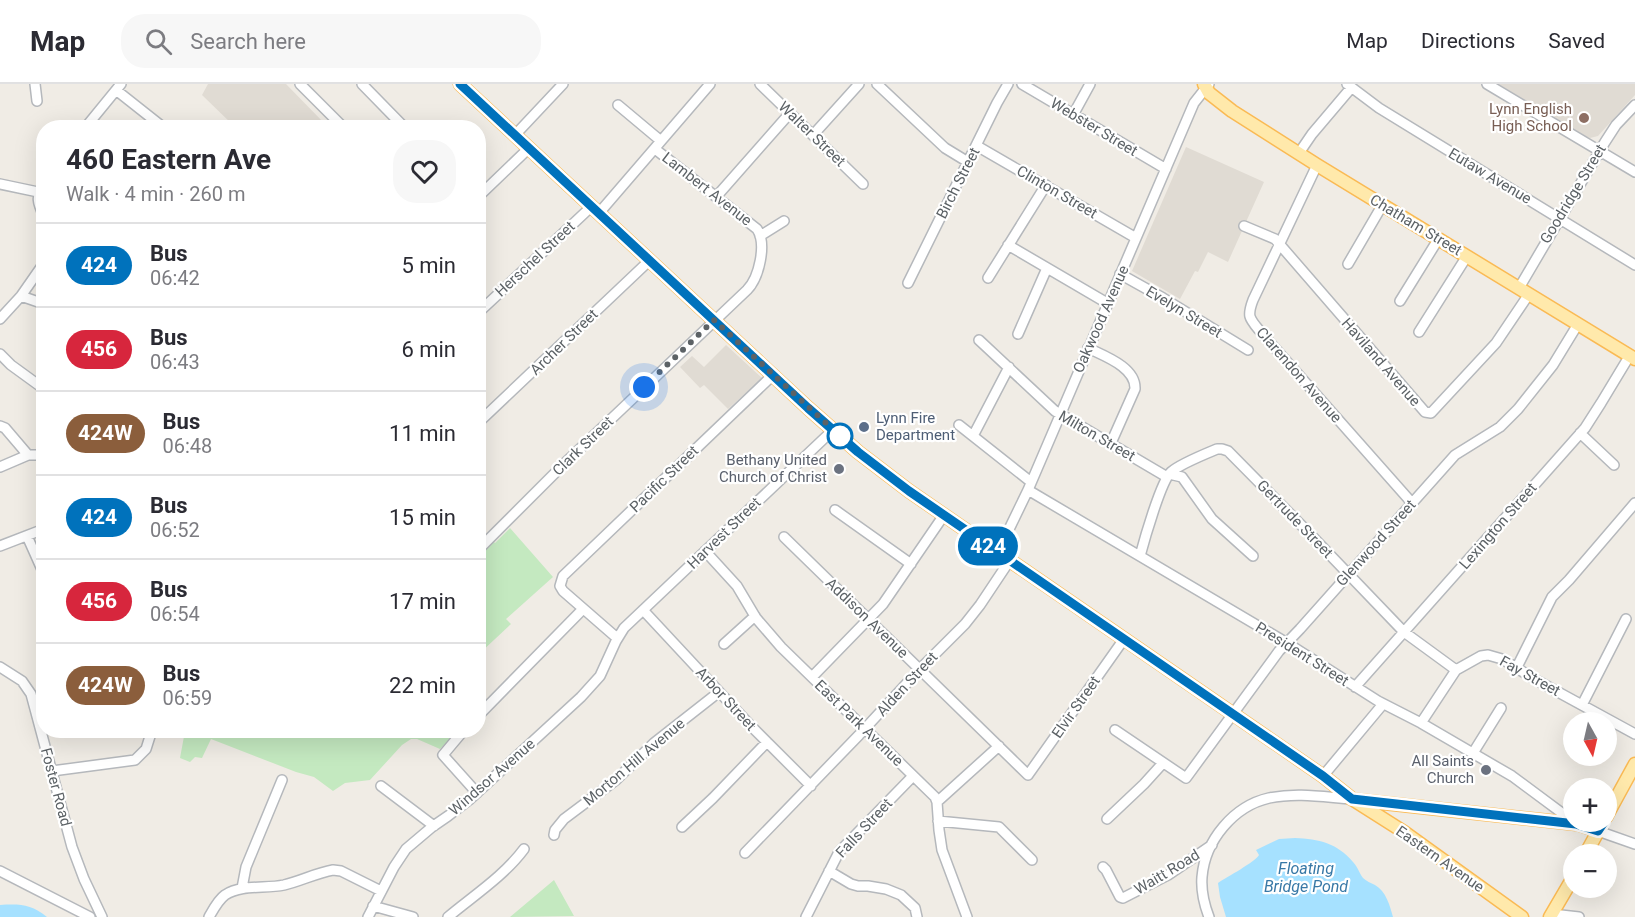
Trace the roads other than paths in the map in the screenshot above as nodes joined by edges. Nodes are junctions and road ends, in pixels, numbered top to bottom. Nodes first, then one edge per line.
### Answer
1 (35, 84) edge
2 (300, 84) edge
3 (362, 84) edge
4 (460, 84) edge
5 (563, 84) edge
6 (710, 84) edge
7 (760, 84) edge
8 (859, 84) edge
9 (877, 84) edge
10 (1008, 84) edge
11 (1022, 84) edge
12 (1090, 84) edge
13 (1487, 84) edge
14 (1206, 85) edge
15 (1349, 86) edge
16 (118, 87) edge
17 (37, 101) dead end
18 (618, 105) dead end
19 (1635, 105) edge
20 (790, 112) junction
21 (1073, 115) junction
22 (91, 120) edge
23 (155, 120) edge
24 (336, 120) edge
25 (397, 120) edge
26 (515, 135) junction
27 (813, 135) junction
28 (658, 145) junction
29 (977, 146) junction
30 (529, 148) junction
31 (1599, 151) junction
32 (1299, 153) junction
33 (968, 162) junction
34 (1317, 165) junction
35 (1166, 169) junction
36 (1635, 172) edge
37 (0, 184) edge
38 (864, 184) dead end
39 (1046, 185) junction
40 (36, 188) edge
41 (486, 189) edge
42 (716, 197) junction
43 (1383, 204) junction
44 (596, 210) junction
45 (1559, 218) junction
46 (784, 221) dead end
47 (1244, 226) dead end
48 (760, 236) junction
49 (1136, 238) junction
50 (1439, 238) junction
51 (1008, 245) junction
52 (1279, 245) junction
53 (1467, 256) junction
54 (650, 260) junction
55 (1347, 264) dead end
56 (1635, 265) edge
57 (1047, 268) junction
58 (36, 274) edge
59 (1120, 274) junction
60 (988, 278) dead end
61 (908, 283) dead end
62 (1524, 291) junction
63 (21, 296) junction
64 (36, 301) edge
65 (1400, 301) dead end
66 (1107, 303) junction
67 (486, 306) edge
68 (0, 319) edge
69 (714, 320) junction
70 (1578, 324) junction
71 (1419, 332) dead end
72 (1018, 334) dead end
73 (980, 340) dead end
74 (1088, 348) junction
75 (1248, 350) dead end
76 (0, 354) edge
77 (1632, 357) edge
78 (1009, 367) junction
79 (773, 375) junction
80 (36, 384) edge
81 (1060, 414) junction
82 (486, 415) edge
83 (959, 425) dead end
84 (0, 426) edge
85 (833, 430) junction
86 (1580, 433) junction
87 (973, 436) junction
88 (1111, 443) junction
89 (28, 455) junction
90 (36, 455) edge
91 (1614, 465) dead end
92 (0, 467) edge
93 (1168, 475) junction
94 (1030, 486) junction
95 (1412, 503) junction
96 (1635, 503) edge
97 (835, 510) dead end
98 (944, 515) junction
99 (36, 532) edge
100 (27, 536) junction
101 (784, 537) dead end
102 (486, 542) edge
103 (0, 546) edge
104 (705, 551) junction
105 (998, 552) junction
106 (36, 556) edge
107 (1140, 556) junction
108 (1253, 556) dead end
109 (1010, 560) junction
110 (911, 564) junction
111 (1348, 574) junction
112 (583, 609) junction
113 (643, 610) junction
114 (754, 616) junction
115 (1626, 619) dead end
116 (868, 620) junction
117 (1404, 632) junction
118 (617, 638) junction
119 (1124, 639) junction
120 (1287, 643) junction
121 (724, 644) dead end
122 (0, 667) edge
123 (1517, 668) junction
124 (920, 669) junction
125 (1456, 670) junction
126 (812, 677) junction
127 (1355, 687) junction
128 (719, 692) junction
129 (1383, 704) junction
130 (1582, 705) junction
131 (486, 708) edge
132 (1501, 708) dead end
133 (36, 712) edge
134 (1232, 714) junction
135 (1421, 723) junction
136 (865, 728) junction
137 (1114, 730) dead end
138 (1635, 734) edge
139 (43, 738) edge
140 (149, 738) edge
141 (457, 738) edge
142 (767, 742) junction
143 (999, 746) junction
144 (1473, 753) junction
145 (1163, 763) junction
146 (1635, 765) edge
147 (52, 771) junction
148 (1028, 775) joint
149 (913, 776) junction
150 (1323, 776) junction
151 (282, 780) dead end
152 (381, 786) dead end
153 (811, 786) junction
154 (477, 793) junction
155 (1617, 797) edge
156 (1352, 799) junction
157 (937, 802) junction
158 (1563, 813) edge
159 (1107, 819) dead end
160 (938, 821) junction
161 (1563, 821) edge
162 (434, 826) junction
163 (682, 827) dead end
164 (1611, 832) edge
165 (554, 835) dead end
166 (1635, 844) edge
167 (1212, 845) junction
168 (524, 849) dead end
169 (745, 853) dead end
170 (1032, 860) dead end
171 (1103, 867) dead end
172 (0, 871) edge
173 (829, 871) junction
174 (242, 888) junction
175 (381, 891) junction
176 (1563, 895) edge
177 (373, 906) junction
178 (1551, 916) edge
179 (90, 917) edge
180 (102, 917) edge
181 (208, 917) edge
182 (368, 917) edge
183 (413, 917) edge
184 (448, 917) edge
185 (806, 917) edge
186 (917, 917) edge
187 (967, 917) edge
188 (1209, 917) edge
189 (1522, 917) edge
190 (1579, 917) edge

1 - 17 street
2 - 24 street
3 - 25 street
4 - 26 main road, Eastern Avenue
5 - 26 street
6 - 28 street, Herschel Street
7 - 20 street, Walter Street
8 - 27 street
9 - 33 street
10 - 29 street, Birch Street
11 - 21 street, Webster Street
12 - 21 street
13 - 31 street
14 - 32 main road, Chatham Street
14 - 35 street, Oakwood Avenue
15 - 32 street
15 - 45 street, Eutaw Avenue
16 - 22 street
16 - 23 street
18 - 28 street, Lambert Avenue
19 - 31 street, Goodridge Street
20 - 27 street, Walter Street
20 - 42 street
21 - 35 street, Webster Street
26 - 30 main road, Eastern Avenue
27 - 38 street, Walter Street
28 - 42 street, Lambert Avenue
28 - 44 street, Herschel Street
29 - 33 street, Birch Street
29 - 39 street, Clinton Street
30 - 41 street
30 - 44 main road, Eastern Avenue
31 - 36 street
31 - 45 street, Goodridge Street
32 - 34 main road, Chatham Street
33 - 61 street, Birch Street
34 - 43 main road, Chatham Street
34 - 52 street, Clarendon Avenue
35 - 49 street, Oakwood Avenue
37 - 40 street
39 - 49 street, Clinton Street
39 - 51 street
42 - 48 street, Lambert Avenue
43 - 50 main road, Chatham Street
43 - 55 street
44 - 54 main road, Eastern Avenue
44 - 67 street, Herschel Street
45 - 56 street, Eutaw Avenue
45 - 62 street, Goodridge Street
46 - 48 street
47 - 52 street
48 - 69 street, Lambert Avenue
49 - 59 street, Oakwood Avenue
50 - 53 main road, Chatham Street
50 - 65 street
51 - 57 street
51 - 60 street
52 - 62 street, Haviland Avenue
52 - 95 street, Clarendon Avenue
53 - 62 main road, Chatham Street
53 - 71 street
54 - 69 main road, Eastern Avenue
54 - 82 street, Archer Street
57 - 66 street
57 - 72 street
58 - 63 street
59 - 66 street, Oakwood Avenue
59 - 75 street, Evelyn Street
62 - 70 main road, Chatham Street
63 - 64 street
63 - 68 street
66 - 74 street, Oakwood Avenue
69 - 79 main road, Eastern Avenue
69 - 102 street, Clark Street
70 - 77 main road, Chatham Street
70 - 95 street, Glenwood Street
73 - 78 street, Milton Street
74 - 81 street, Oakwood Avenue
74 - 88 street
76 - 80 street
77 - 86 street, Lexington Street
78 - 81 street, Milton Street
78 - 87 street
79 - 85 main road, Eastern Avenue
79 - 112 street, Pacific Street
81 - 88 street, Milton Street
81 - 94 street, Oakwood Avenue
83 - 87 street, President Street
84 - 89 street
85 - 98 main road, Eastern Avenue
85 - 104 street, Harvest Street
86 - 91 street
86 - 117 street, Lexington Street
87 - 94 street, President Street
88 - 93 street, Milton Street
89 - 90 street
89 - 92 street
93 - 107 street
93 - 108 street, Milton Street
93 - 111 street, Gertrude Street
94 - 105 street, Oakwood Avenue
94 - 107 street, President Street
95 - 111 street, Glenwood Street
96 - 123 street
97 - 110 street
98 - 105 main road, Eastern Avenue
98 - 110 street
99 - 100 street
100 - 103 street
100 - 106 street
101 - 116 street, Addison Avenue
104 - 113 street, Harvest Street
104 - 114 street, East Park Avenue
105 - 109 main road, Eastern Avenue
107 - 120 street, President Street
109 - 119 main road, Eastern Avenue
109 - 124 street, Alden Street
110 - 116 street
111 - 117 street, Gertrude Street
111 - 120 street, Glenwood Street
112 - 118 street
112 - 131 street
113 - 118 street, Harvest Street
113 - 128 street, Arbor Street
114 - 121 street
114 - 126 street, East Park Avenue
115 - 130 street
116 - 124 street, Addison Avenue
116 - 126 street
117 - 125 street, Gertrude Street
117 - 127 street, Lexington Street
118 - 154 street, Windsor Avenue
119 - 134 main road, Eastern Avenue
119 - 148 street, Elvir Street
120 - 127 street, President Street
120 - 134 street, Glenwood Street
122 - 133 street, Foster Road
123 - 125 street, Fay Street
123 - 130 street, Fay Street
124 - 136 street, Alden Street
124 - 143 street, Addison Avenue
125 - 135 street
126 - 136 street, East Park Avenue
127 - 129 street, President Street
128 - 142 street, Arbor Street
128 - 165 street, Morton Hill Avenue
129 - 135 street, President Street
129 - 150 street
130 - 138 street, Fay Street
132 - 144 street
134 - 145 street, Glenwood Street
134 - 150 main road, Eastern Avenue
135 - 144 street, President Street
136 - 149 street, East Park Avenue
136 - 153 street, Alden Street
137 - 145 street
139 - 147 street, Foster Road
140 - 147 street
141 - 154 street
142 - 153 street, Arbor Street
142 - 163 street
143 - 148 street, Addison Avenue
143 - 157 street
144 - 158 street, President Street
145 - 159 street
146 - 155 main road
147 - 180 street, Foster Road
149 - 157 street, East Park Avenue
149 - 173 street, Falls Street
150 - 156 main road, Eastern Avenue
151 - 174 street
152 - 162 street
153 - 169 street, Alden Street
154 - 162 street, Windsor Avenue
156 - 161 main road
156 - 167 street
156 - 189 main road, Eastern Avenue
157 - 160 street
160 - 170 street
160 - 187 street
162 - 175 street, Windsor Avenue
164 - 166 street
167 - 171 street, Waitt Road
167 - 188 street
168 - 184 street
172 - 179 street
173 - 185 street, Falls Street
173 - 186 street
174 - 175 street
174 - 181 street
175 - 177 street, Windsor Avenue
176 - 178 main road
177 - 182 street, Windsor Avenue
177 - 183 street
178 - 190 street

